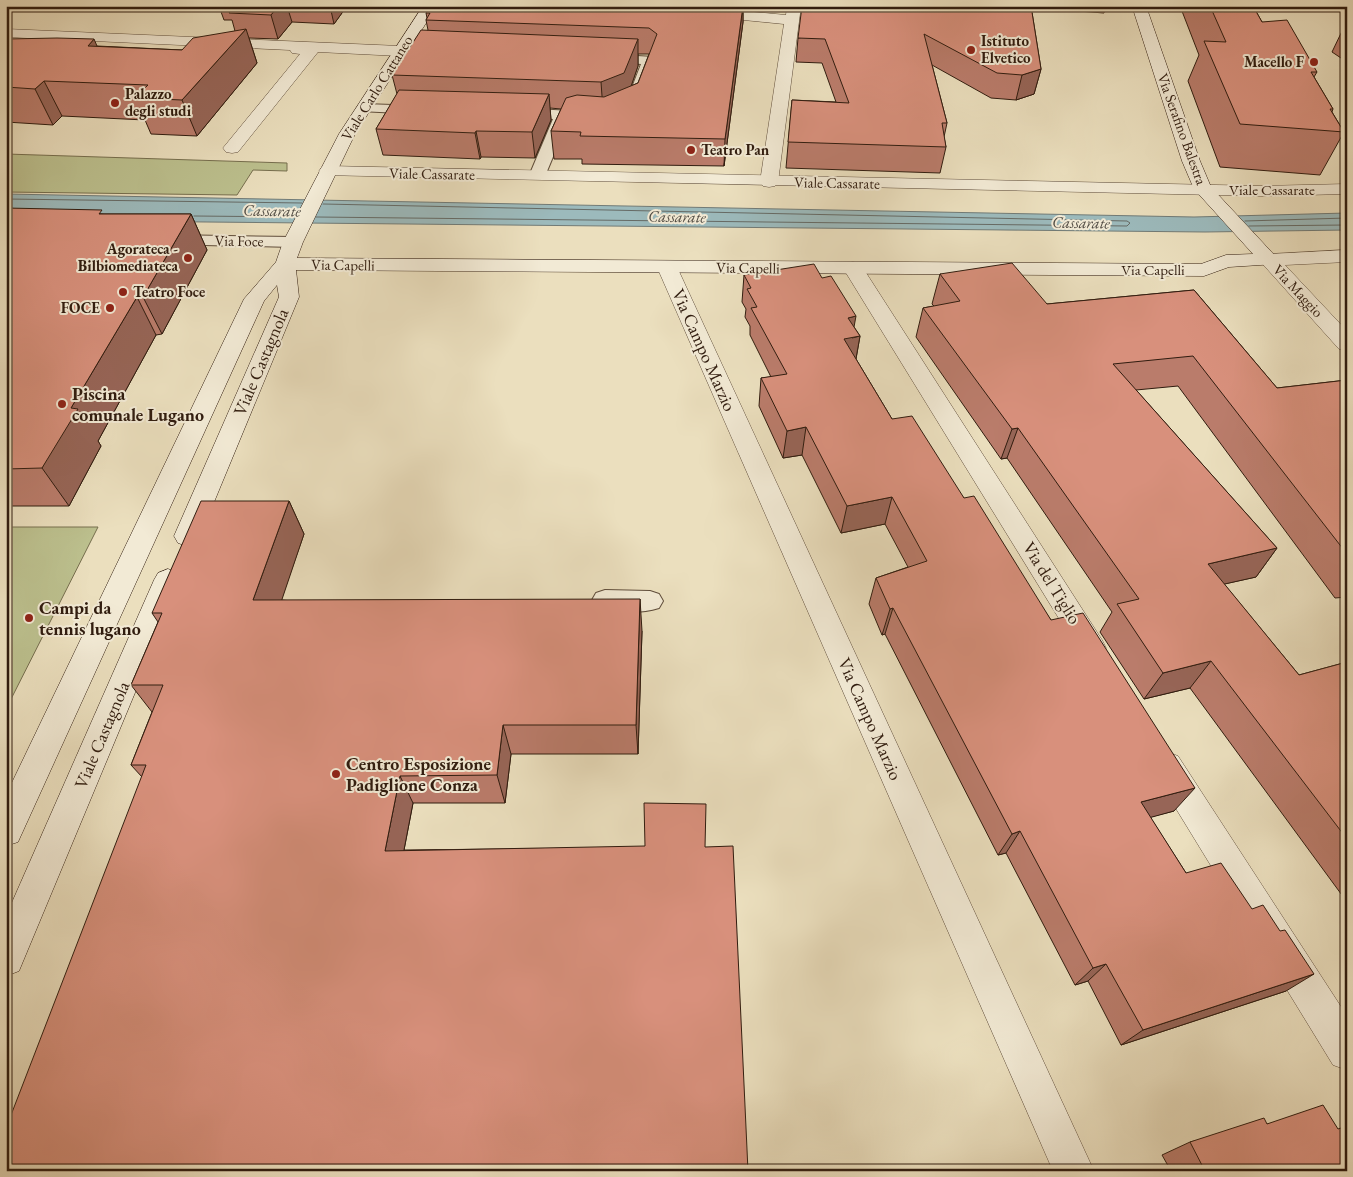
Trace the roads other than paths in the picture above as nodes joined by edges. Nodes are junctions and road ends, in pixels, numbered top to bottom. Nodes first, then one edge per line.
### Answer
1 (430, 6) edge
2 (642, 6) edge
3 (1139, 6) edge
4 (793, 13) edge
5 (6, 33) edge
6 (120, 38) junction
7 (314, 47) junction
8 (107, 50) edge
9 (400, 51) junction
10 (420, 52) edge
11 (589, 58) edge
12 (250, 59) dead end
13 (632, 105) edge
14 (364, 108) junction
15 (432, 111) edge
16 (504, 111) edge
17 (573, 117) junction
18 (605, 118) edge
19 (232, 148) dead end
20 (328, 171) junction
21 (537, 176) junction
22 (769, 182) junction
23 (1203, 189) junction
24 (1347, 189) edge
25 (150, 240) edge
26 (292, 246) junction
27 (1347, 256) edge
28 (1269, 260) junction
29 (667, 267) junction
30 (852, 268) junction
31 (1347, 344) edge
32 (584, 600) edge
33 (650, 601) dead end
34 (1108, 672) edge
35 (1156, 748) edge
36 (6, 830) edge
37 (6, 958) edge
38 (1347, 1050) edge
39 (1074, 1171) edge

1 - 9 street, Viale Carlo Cattaneo
2 - 4 street
3 - 23 street, Via Serafino Balestra
4 - 22 street
5 - 6 street
6 - 7 street
6 - 8 street
7 - 9 street
7 - 12 street
7 - 19 street
9 - 10 lane
9 - 14 street, Viale Carlo Cattaneo
11 - 13 lane
14 - 15 lane
14 - 20 street, Viale Carlo Cattaneo
16 - 17 lane
17 - 18 lane
17 - 21 lane
20 - 21 street, Viale Cassarate
20 - 26 street, Viale Carlo Cattaneo
21 - 22 street, Viale Cassarate
22 - 23 street, Viale Cassarate
23 - 24 street, Viale Cassarate
23 - 28 street, Via Serafino Balestra
25 - 26 lane, Via Foce
26 - 29 street, Via Capelli
26 - 36 street, Viale Castagnola
26 - 37 street, Viale Castagnola
27 - 28 street, Via Capelli
28 - 30 street, Via Capelli
28 - 31 street, Via Maggio
29 - 30 street, Via Capelli
29 - 39 street, Via Campo Marzio
30 - 34 street, Via del Tiglio
32 - 33 lane
35 - 38 street

